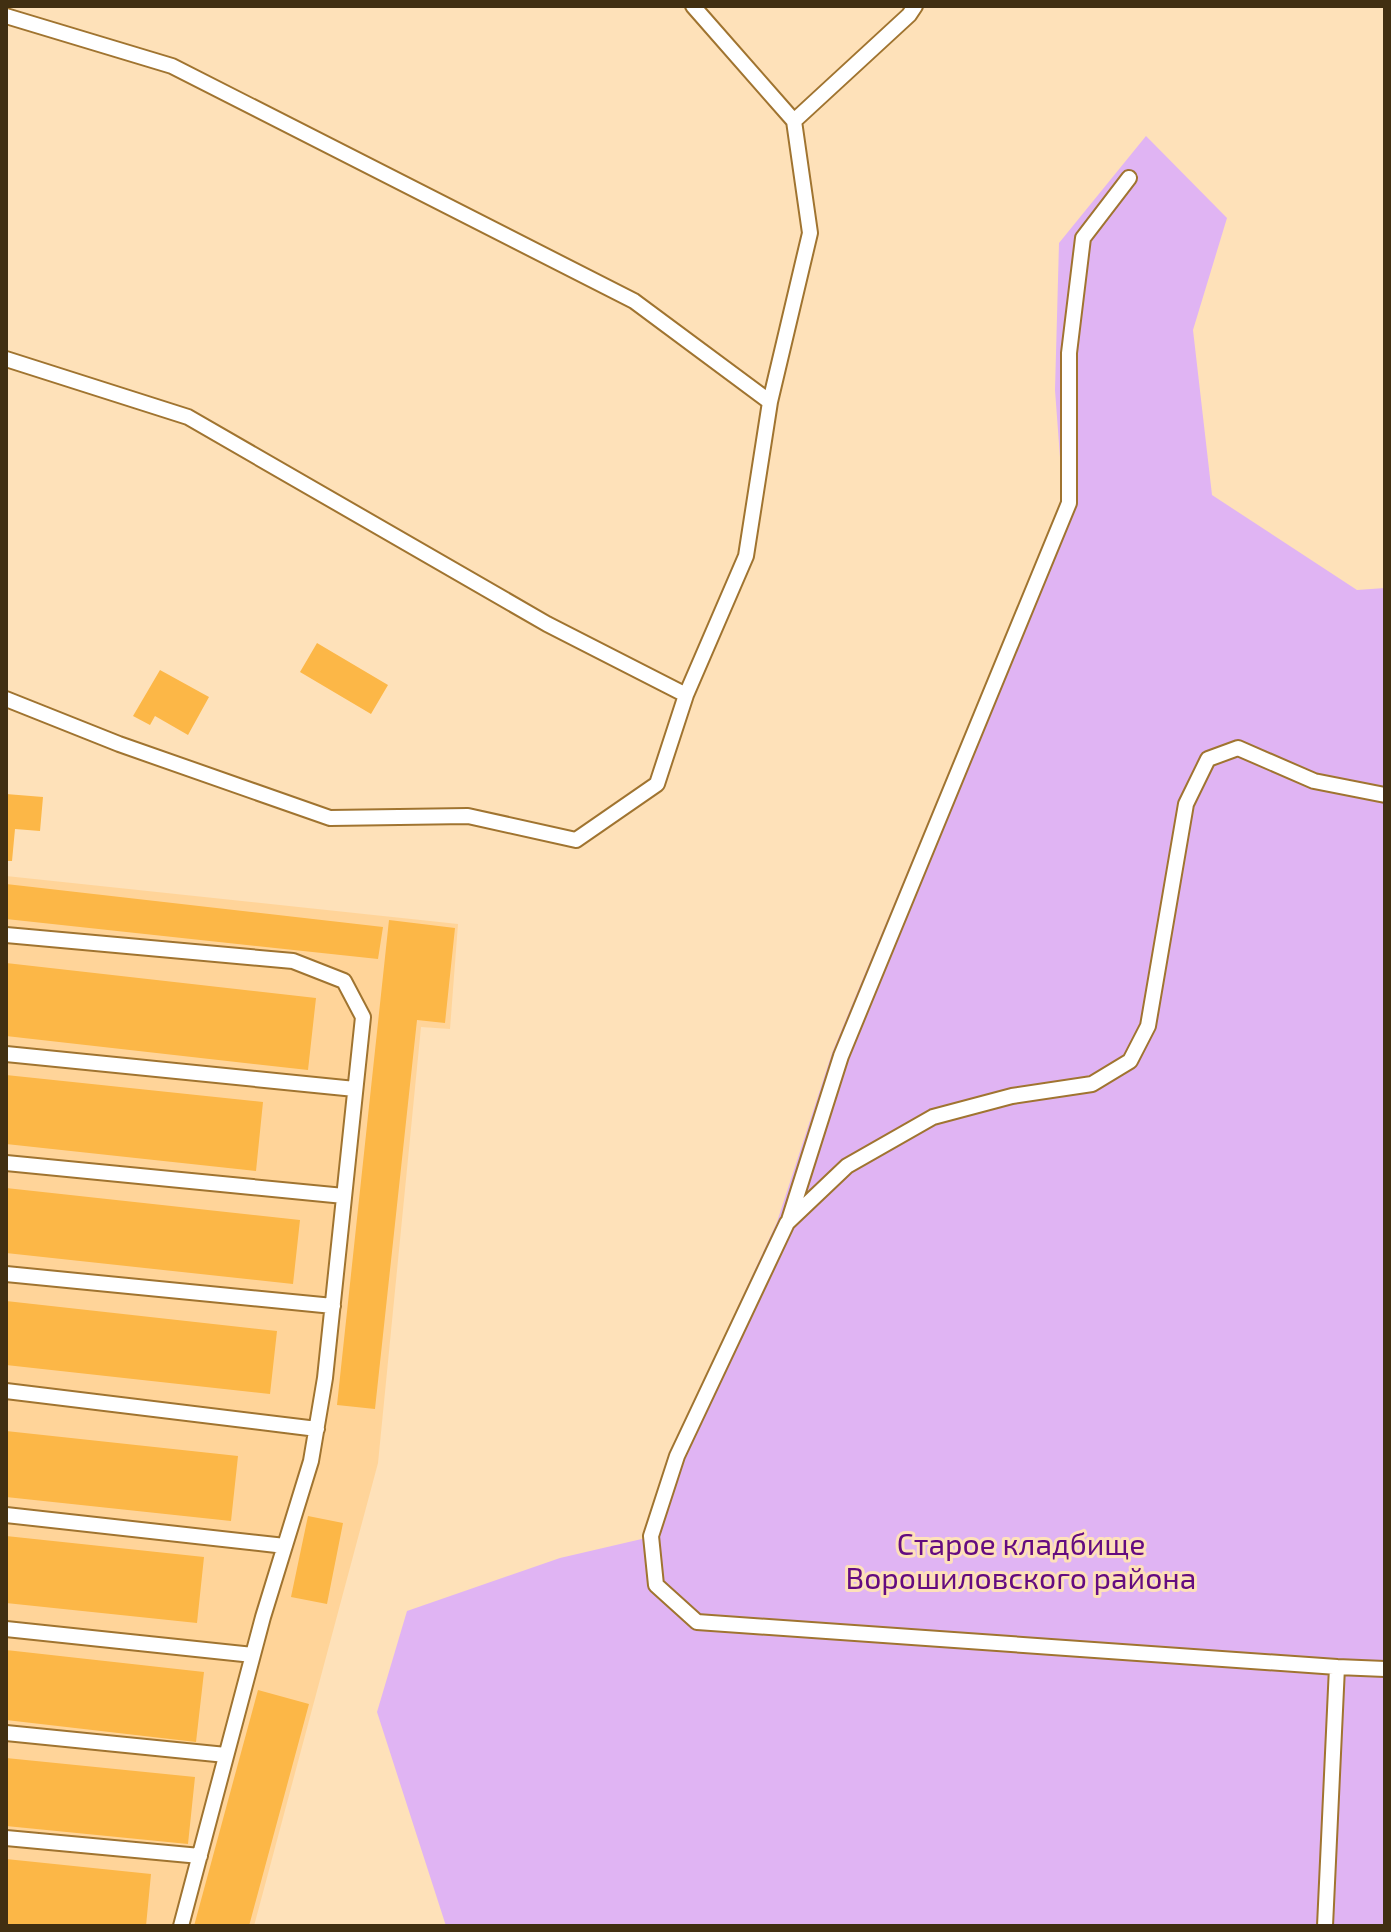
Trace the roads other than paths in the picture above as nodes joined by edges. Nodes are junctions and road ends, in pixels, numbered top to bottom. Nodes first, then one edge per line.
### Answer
1 (693, 6) edge
2 (915, 6) edge
3 (6, 16) edge
4 (794, 121) junction
5 (1129, 178) dead end
6 (6, 359) edge
7 (770, 402) junction
8 (686, 695) junction
9 (6, 699) edge
10 (1385, 795) edge
11 (6, 935) edge
12 (6, 1054) edge
13 (355, 1089) junction
14 (6, 1163) edge
15 (344, 1196) junction
16 (787, 1223) junction
17 (6, 1274) edge
18 (333, 1306) junction
19 (6, 1391) edge
20 (317, 1429) junction
21 (6, 1515) edge
22 (285, 1546) junction
23 (6, 1629) edge
24 (253, 1655) junction
25 (1337, 1667) junction
26 (1385, 1669) edge
27 (6, 1733) edge
28 (226, 1755) junction
29 (6, 1838) edge
30 (200, 1856) junction
31 (181, 1926) edge
32 (1325, 1926) edge

1 - 4 lane
2 - 4 lane
3 - 7 lane
4 - 7 lane
5 - 16 lane
6 - 8 lane
7 - 8 lane
8 - 9 lane
10 - 16 lane
11 - 13 lane
12 - 13 lane
13 - 15 lane
14 - 15 lane
15 - 18 lane
16 - 25 lane
17 - 18 lane
18 - 20 lane
19 - 20 lane
20 - 22 lane
21 - 22 lane
22 - 24 lane
23 - 24 lane
24 - 28 lane
25 - 26 lane
25 - 32 lane
27 - 28 lane
28 - 30 lane
29 - 30 lane
30 - 31 lane

